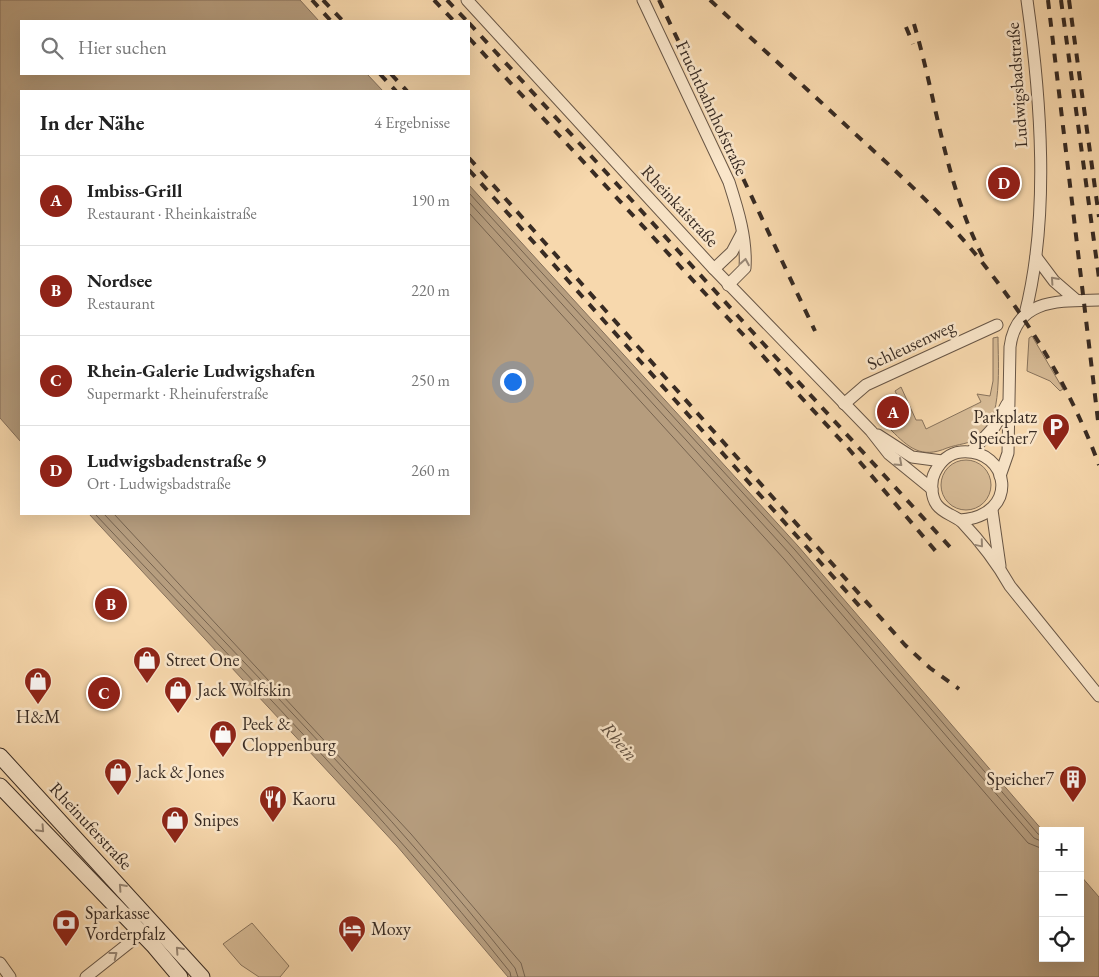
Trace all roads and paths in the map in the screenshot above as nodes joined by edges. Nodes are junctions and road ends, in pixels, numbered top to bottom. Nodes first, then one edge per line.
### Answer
1 (467, 0) edge
2 (643, 0) edge
3 (1027, 0) edge
4 (742, 233) junction
5 (1036, 257) junction
6 (714, 269) junction
7 (728, 284) junction
8 (1076, 300) junction
9 (1099, 300) edge
10 (1025, 314) junction
11 (998, 324) dead end
12 (1007, 403) junction
13 (844, 404) junction
14 (871, 431) junction
15 (972, 451) junction
16 (942, 461) junction
17 (1000, 476) junction
18 (932, 489) junction
19 (992, 510) junction
20 (960, 520) junction
21 (1000, 568) junction
22 (1099, 696) edge
23 (0, 756) edge
24 (0, 786) edge
25 (155, 923) junction
26 (141, 934) junction
27 (0, 963) edge
28 (10, 977) edge
29 (86, 977) edge
30 (180, 977) edge
31 (202, 977) edge

1 - 6 street, Rheinkaistraße
2 - 4 street, Fruchtbahnhofstraße
3 - 5 street, Ludwigsbadstraße
4 - 6 street
7 -> 4 street, Fruchtbahnhofstraße
8 -> 5 street
5 - 10 street, Ludwigsbadstraße
6 - 7 street, Rheinkaistraße
7 - 13 street, Rheinkaistraße
8 - 9 street
8 - 10 street
10 - 12 street
11 - 13 street, Schleusenweg
12 - 15 street
12 - 17 street
13 - 14 street, Rheinkaistraße
14 - 16 street, Rheinkaistraße
14 -> 18 street, Rheinkaistraße
15 - 16 street
15 - 17 street
16 - 18 street
17 - 19 street
18 - 20 street
19 - 20 street
19 - 21 street
20 -> 21 street
21 - 22 street
25 -> 23 main road, Rheinuferstraße
24 -> 26 main road
25 - 26 street
31 -> 25 main road, Rheinuferstraße
29 -> 26 street
26 - 30 main road
27 - 28 street

